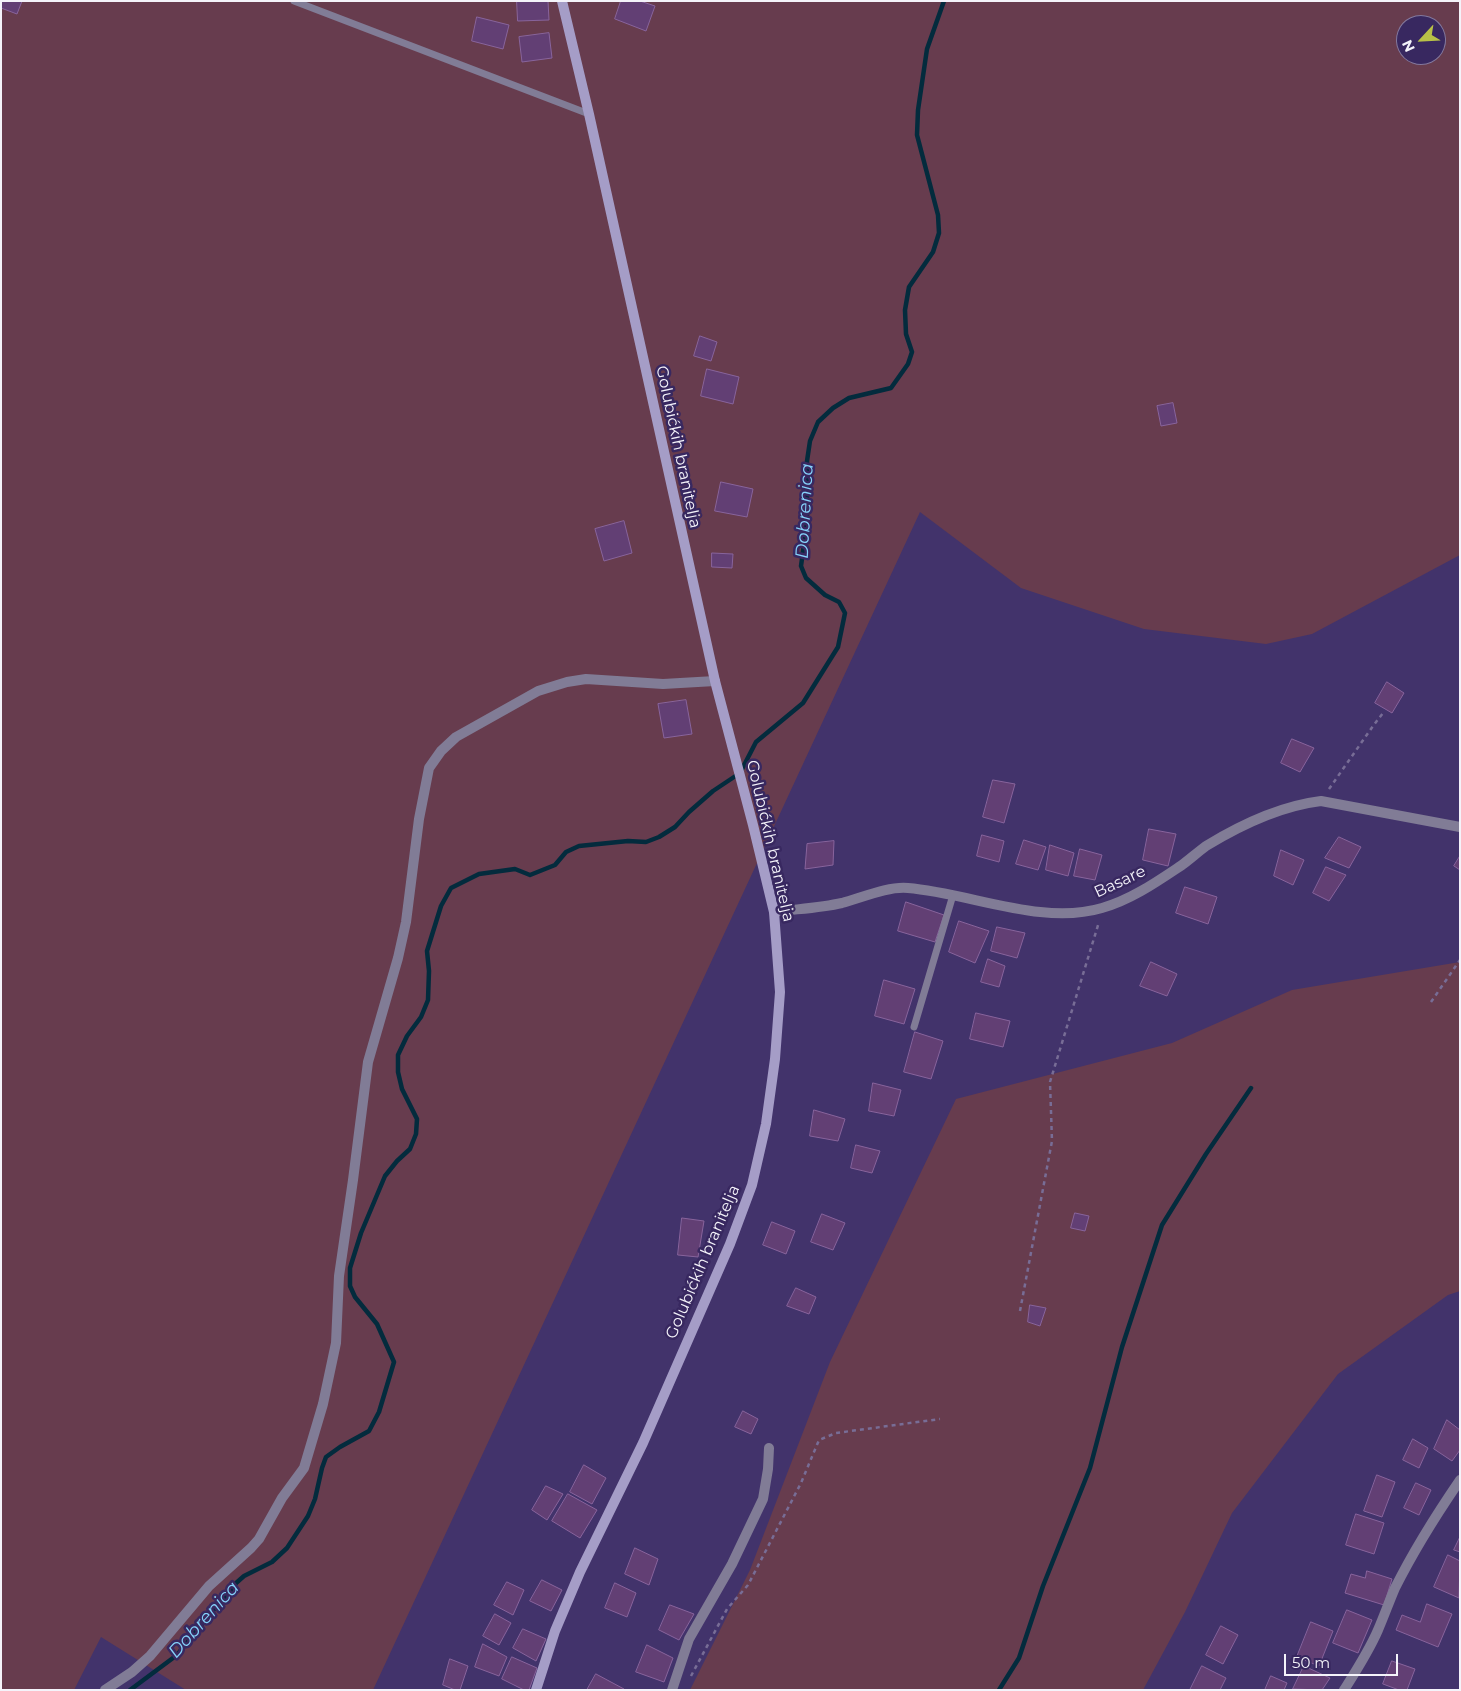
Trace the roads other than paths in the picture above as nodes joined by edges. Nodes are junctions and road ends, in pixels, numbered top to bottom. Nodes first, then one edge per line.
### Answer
1 (294, 1) edge
2 (562, 1) edge
3 (589, 114) junction
4 (715, 681) junction
5 (1460, 827) edge
6 (953, 895) junction
7 (774, 912) junction
8 (914, 1027) dead end
9 (769, 1448) dead end
10 (1460, 1480) edge
11 (104, 1690) edge
12 (536, 1690) edge
13 (672, 1690) edge
14 (1344, 1690) edge

1 - 3 lane
2 - 3 street, Golubićkih branitelja
3 - 4 street, Golubićkih branitelja
4 - 7 street, Golubićkih branitelja
4 - 11 street
5 - 6 street, Basare
6 - 7 street, Basare
6 - 8 lane
7 - 12 street, Golubićkih branitelja
9 - 13 street
10 - 14 street

